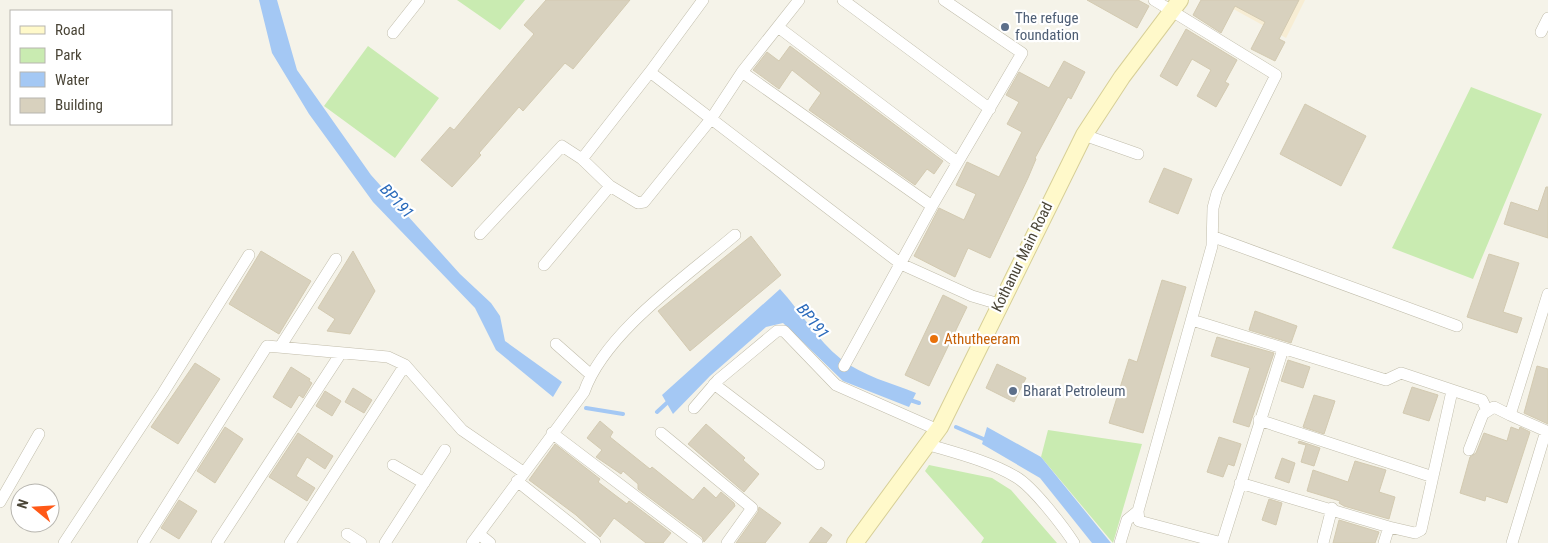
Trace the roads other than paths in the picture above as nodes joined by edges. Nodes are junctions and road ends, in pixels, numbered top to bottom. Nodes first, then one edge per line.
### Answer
1 (419, 0) edge
2 (703, 0) edge
3 (799, 0) edge
4 (843, 0) edge
5 (944, 0) edge
6 (1154, 0) edge
7 (1176, 6) edge
8 (1548, 18) edge
9 (778, 27) junction
10 (1541, 32) dead end
11 (393, 34) dead end
12 (650, 72) junction
13 (742, 72) junction
14 (990, 109) junction
15 (711, 119) junction
16 (1084, 135) junction
17 (1138, 154) dead end
18 (582, 159) junction
19 (957, 162) junction
20 (610, 186) junction
21 (932, 206) junction
22 (480, 234) dead end
23 (735, 235) dead end
24 (1214, 237) junction
25 (249, 255) dead end
26 (336, 259) dead end
27 (901, 264) junction
28 (544, 265) dead end
29 (1548, 294) edge
30 (999, 304) junction
31 (1192, 320) junction
32 (1457, 326) dead end
33 (556, 344) dead end
34 (280, 347) junction
35 (1283, 348) junction
36 (341, 353) junction
37 (405, 365) junction
38 (844, 366) dead end
39 (590, 374) junction
40 (714, 384) junction
41 (1452, 391) junction
42 (694, 408) dead end
43 (1487, 410) junction
44 (1510, 415) junction
45 (1259, 420) junction
46 (938, 430) junction
47 (1547, 431) edge
48 (552, 433) junction
49 (661, 433) dead end
50 (39, 434) dead end
51 (926, 444) junction
52 (445, 450) dead end
53 (1469, 450) dead end
54 (819, 464) dead end
55 (393, 465) dead end
56 (520, 476) junction
57 (1433, 478) junction
58 (424, 483) junction
59 (1240, 483) junction
60 (1, 496) edge
61 (1332, 508) junction
62 (1138, 511) junction
63 (1389, 527) junction
64 (347, 534) dead end
65 (475, 538) edge
66 (1193, 539) edge
67 (64, 543) edge
68 (143, 543) edge
69 (217, 543) edge
70 (290, 543) edge
71 (361, 543) edge
72 (385, 543) edge
73 (490, 543) edge
74 (595, 543) edge
75 (697, 543) edge
76 (727, 543) edge
77 (855, 543) edge
78 (1074, 543) edge
79 (1120, 543) edge
80 (1323, 543) edge
81 (1384, 543) edge
82 (1512, 543) edge

1 - 11 street
2 - 12 street
3 - 9 street
4 - 14 street
5 - 14 street
6 - 7 street
7 - 16 main road, Kothanur Main Road
7 - 24 street
8 - 10 street
9 - 13 street
9 - 19 street
12 - 15 street
12 - 18 street
13 - 15 street
13 - 21 street
14 - 19 street
15 - 20 street
15 - 27 street
16 - 17 street
16 - 30 main road, Kothanur Main Road
18 - 20 street
18 - 22 street
19 - 21 street
20 - 28 street
21 - 27 street
23 - 39 street
24 - 31 street
24 - 32 street
25 - 67 street
26 - 34 street
27 - 30 street
27 - 38 street
29 - 44 street
30 - 46 main road, Kothanur Main Road
31 - 35 street
31 - 62 street
33 - 39 street
34 - 36 street
34 - 68 street
35 - 41 street
35 - 45 street
36 - 37 street
36 - 69 street
37 - 56 street
37 - 70 street
39 - 48 street
40 - 42 street
40 - 46 street
40 - 54 street
41 - 43 street
41 - 57 street
43 - 44 street
43 - 53 street
44 - 47 street
45 - 57 street
45 - 59 street
46 - 51 main road, Kothanur Main Road
47 - 82 street
48 - 56 street
48 - 75 street
49 - 76 street
50 - 60 street
51 - 77 main road, Kothanur Main Road
51 - 78 street
52 - 58 street
55 - 58 street
56 - 65 street
56 - 74 street
57 - 63 street
58 - 72 street
59 - 61 street
59 - 66 street
61 - 63 street
61 - 80 street
62 - 66 street
62 - 79 street
63 - 81 street
64 - 71 street
65 - 73 street

